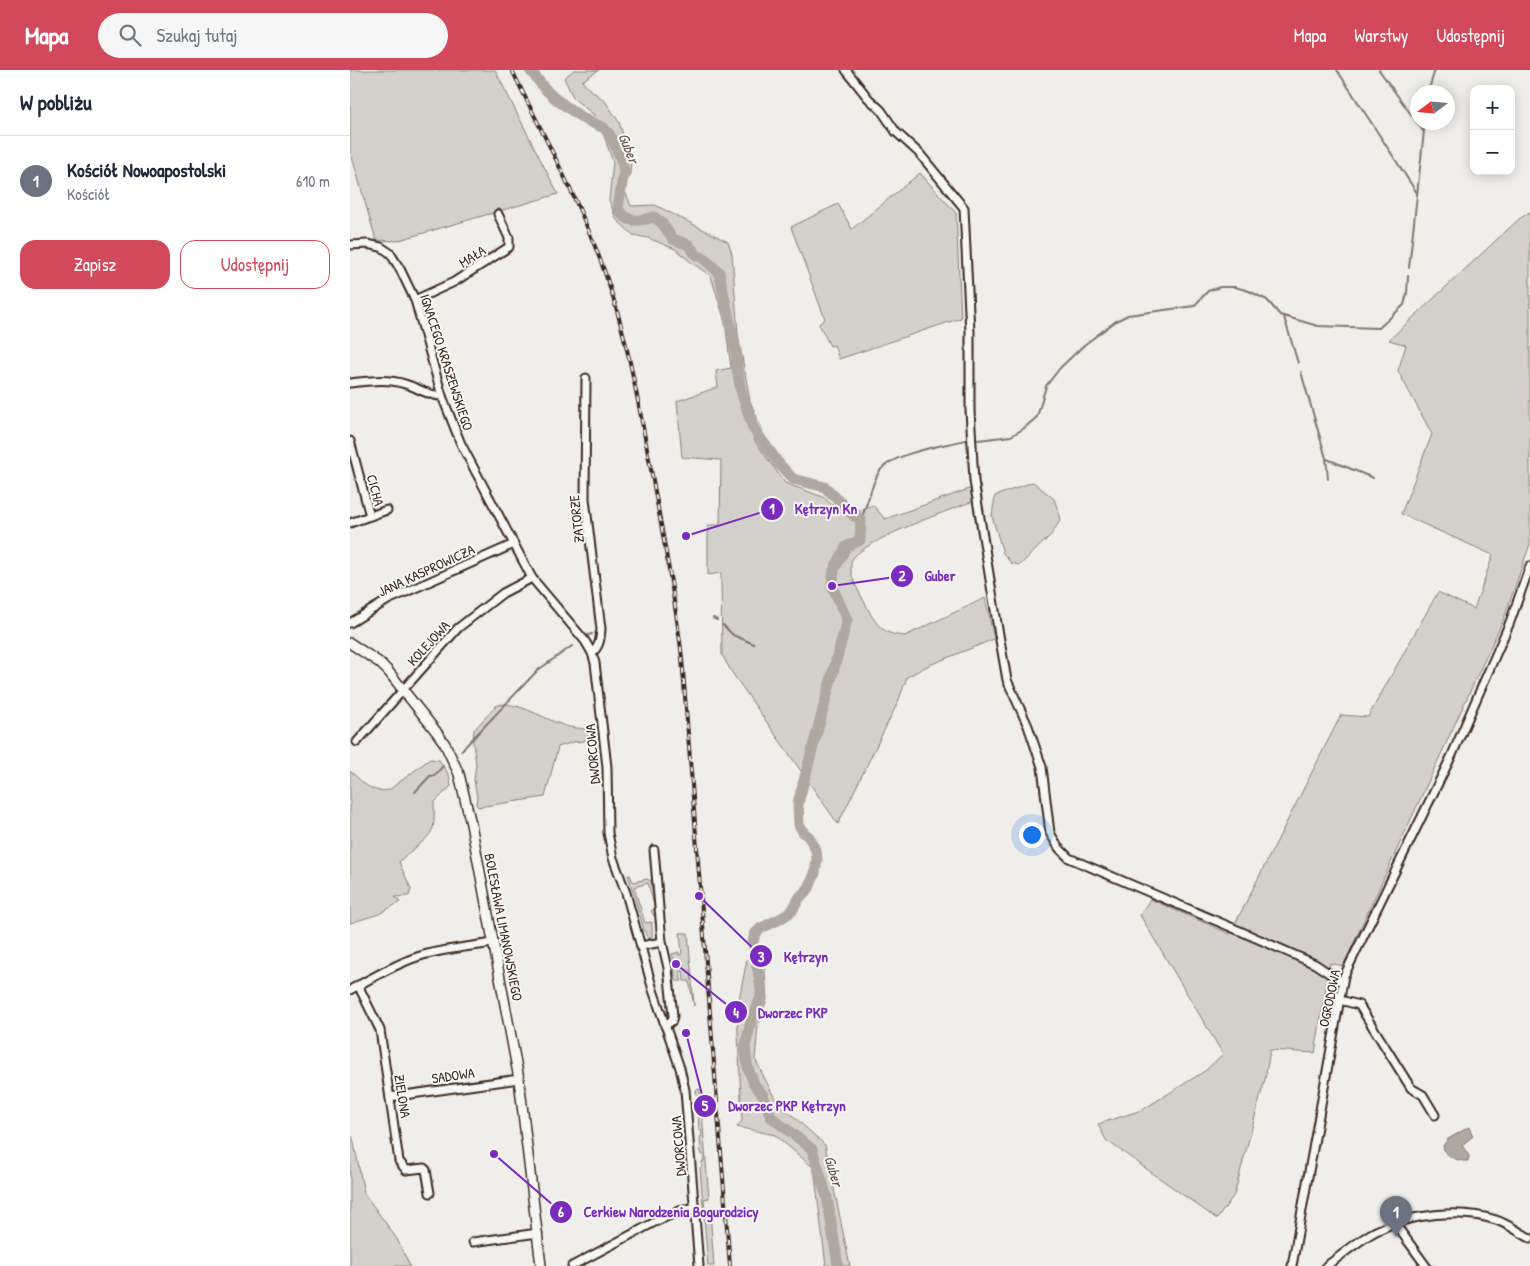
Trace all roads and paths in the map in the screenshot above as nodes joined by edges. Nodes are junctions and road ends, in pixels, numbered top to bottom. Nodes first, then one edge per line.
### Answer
1 (846, 70) edge
2 (498, 214) dead end
3 (350, 245) edge
4 (415, 300) junction
5 (586, 378) dead end
6 (350, 383) edge
7 (442, 396) junction
8 (350, 441) edge
9 (387, 510) dead end
10 (370, 516) junction
11 (350, 523) edge
12 (514, 544) junction
13 (1530, 566) edge
14 (532, 578) junction
15 (350, 623) edge
16 (350, 643) edge
17 (592, 653) junction
18 (404, 689) junction
19 (357, 742) dead end
20 (654, 850) dead end
21 (493, 942) junction
22 (662, 942) junction
23 (641, 946) junction
24 (1342, 982) junction
25 (358, 986) junction
26 (350, 990) edge
27 (1340, 1000) junction
28 (665, 1026) junction
29 (519, 1079) junction
30 (390, 1097) junction
31 (1435, 1115) dead end
32 (430, 1193) dead end
33 (695, 1208) junction
34 (1397, 1223) junction
35 (538, 1233) junction
36 (1530, 1238) edge
37 (473, 1242) dead end
38 (541, 1262) edge
39 (546, 1266) edge
40 (572, 1266) edge
41 (700, 1266) edge
42 (1292, 1266) edge
43 (1326, 1266) edge
44 (1426, 1266) edge

1 - 24 street
2 - 4 street, MAŁA
3 - 4 street, IGNACEGO KRASZEWSKIEGO
4 - 7 street, IGNACEGO KRASZEWSKIEGO
5 - 17 street, ZATORZE
6 - 7 street
7 - 12 street, IGNACEGO KRASZEWSKIEGO
8 - 10 street, CICHA
9 - 10 street, CICHA
10 - 11 street, CICHA
12 - 14 street, IGNACEGO KRASZEWSKIEGO
12 - 15 street, JANA KASPROWICZA
13 - 24 street, OGRODOWA
14 - 17 street, DWORCOWA
14 - 18 street, KOLEJOWA
16 - 18 street, BOLESŁAWA LIMANOWSKIEGO
17 - 23 street, DWORCOWA
18 - 19 street, KOLEJOWA
18 - 21 street, BOLESŁAWA LIMANOWSKIEGO
20 - 22 street
21 - 25 street
21 - 29 street, BOLESŁAWA LIMANOWSKIEGO
22 - 23 street
22 - 28 street
23 - 28 street, DWORCOWA
24 - 27 street, OGRODOWA
25 - 26 street
25 - 30 street, ZIELONA
27 - 31 street
27 - 42 street, OGRODOWA
28 - 33 street, DWORCOWA
29 - 30 street, SADOWA
29 - 35 street, BOLESŁAWA LIMANOWSKIEGO
30 - 32 street, ZIELONA
33 - 40 street
33 - 41 street, DWORCOWA
34 - 36 street
34 - 43 street
34 - 44 street
35 - 37 street
35 - 38 street, BOLESŁAWA LIMANOWSKIEGO
38 - 39 street, BOLESŁAWA LIMANOWSKIEGO

